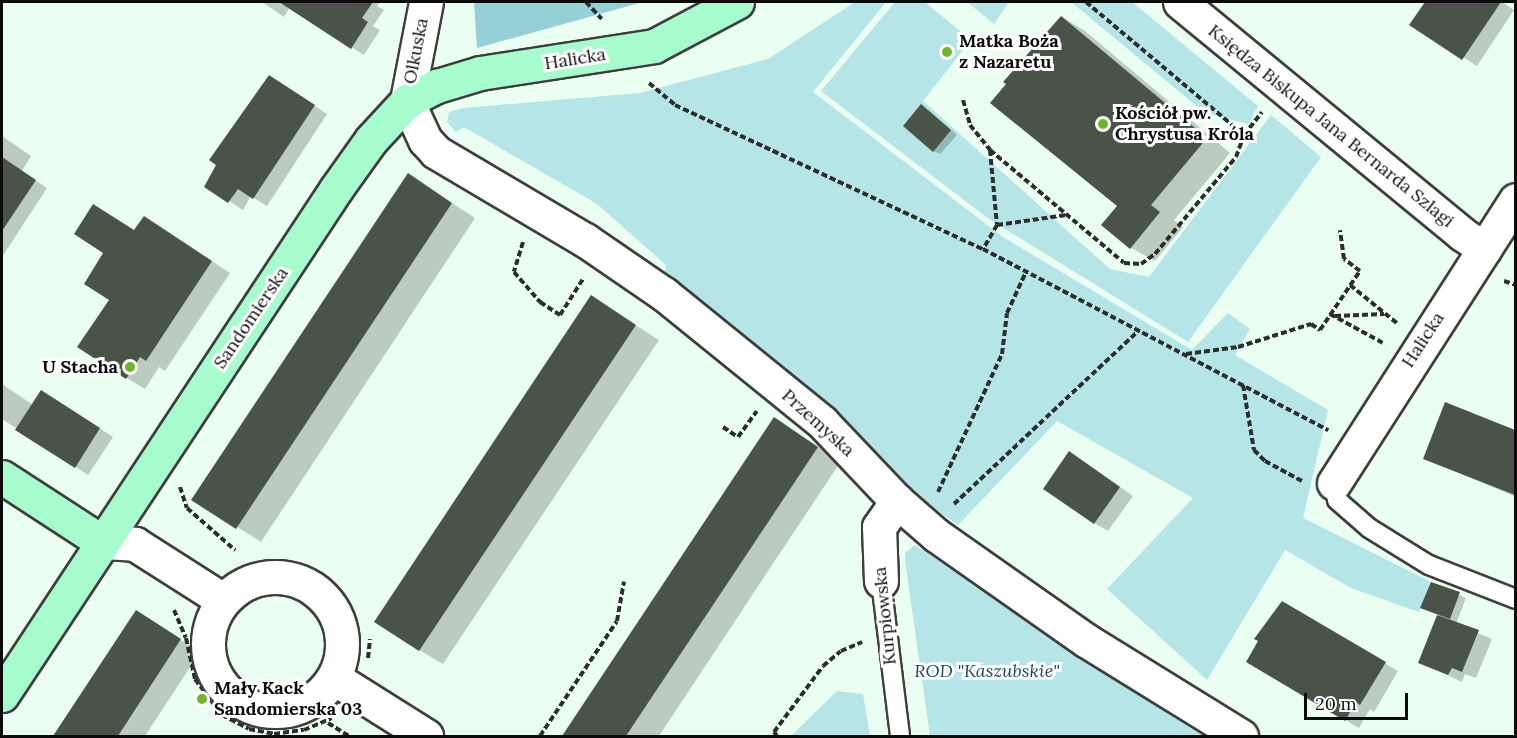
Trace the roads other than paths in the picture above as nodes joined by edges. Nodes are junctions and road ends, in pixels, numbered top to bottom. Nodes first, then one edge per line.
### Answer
1 (426, 2) edge
2 (737, 2) edge
3 (1180, 2) edge
4 (407, 101) junction
5 (1515, 200) edge
6 (1485, 249) junction
7 (2, 477) edge
8 (1335, 492) joint
9 (897, 501) junction
10 (102, 542) junction
11 (881, 581) joint
12 (1515, 599) edge
13 (223, 600) junction
14 (344, 684) junction
15 (2, 695) edge
16 (426, 736) edge
17 (900, 736) edge
18 (1240, 736) edge

1 - 4 street, Olkuska
2 - 4 street, Halicka
3 - 6 street, Księdza Biskupa Jana Bernarda Szlagi
4 - 9 street, Przemyska
4 - 10 street, Sandomierska
5 - 6 street, Halicka
6 - 8 street, Halicka
7 - 10 street
8 - 12 lane
9 - 11 street, Kurpiowska
9 - 18 street, Przemyska
10 - 13 street
10 - 15 street, Sandomierska
11 - 17 lane, Kurpiowska
13 - 14 street
13 - 14 street
14 - 16 street

